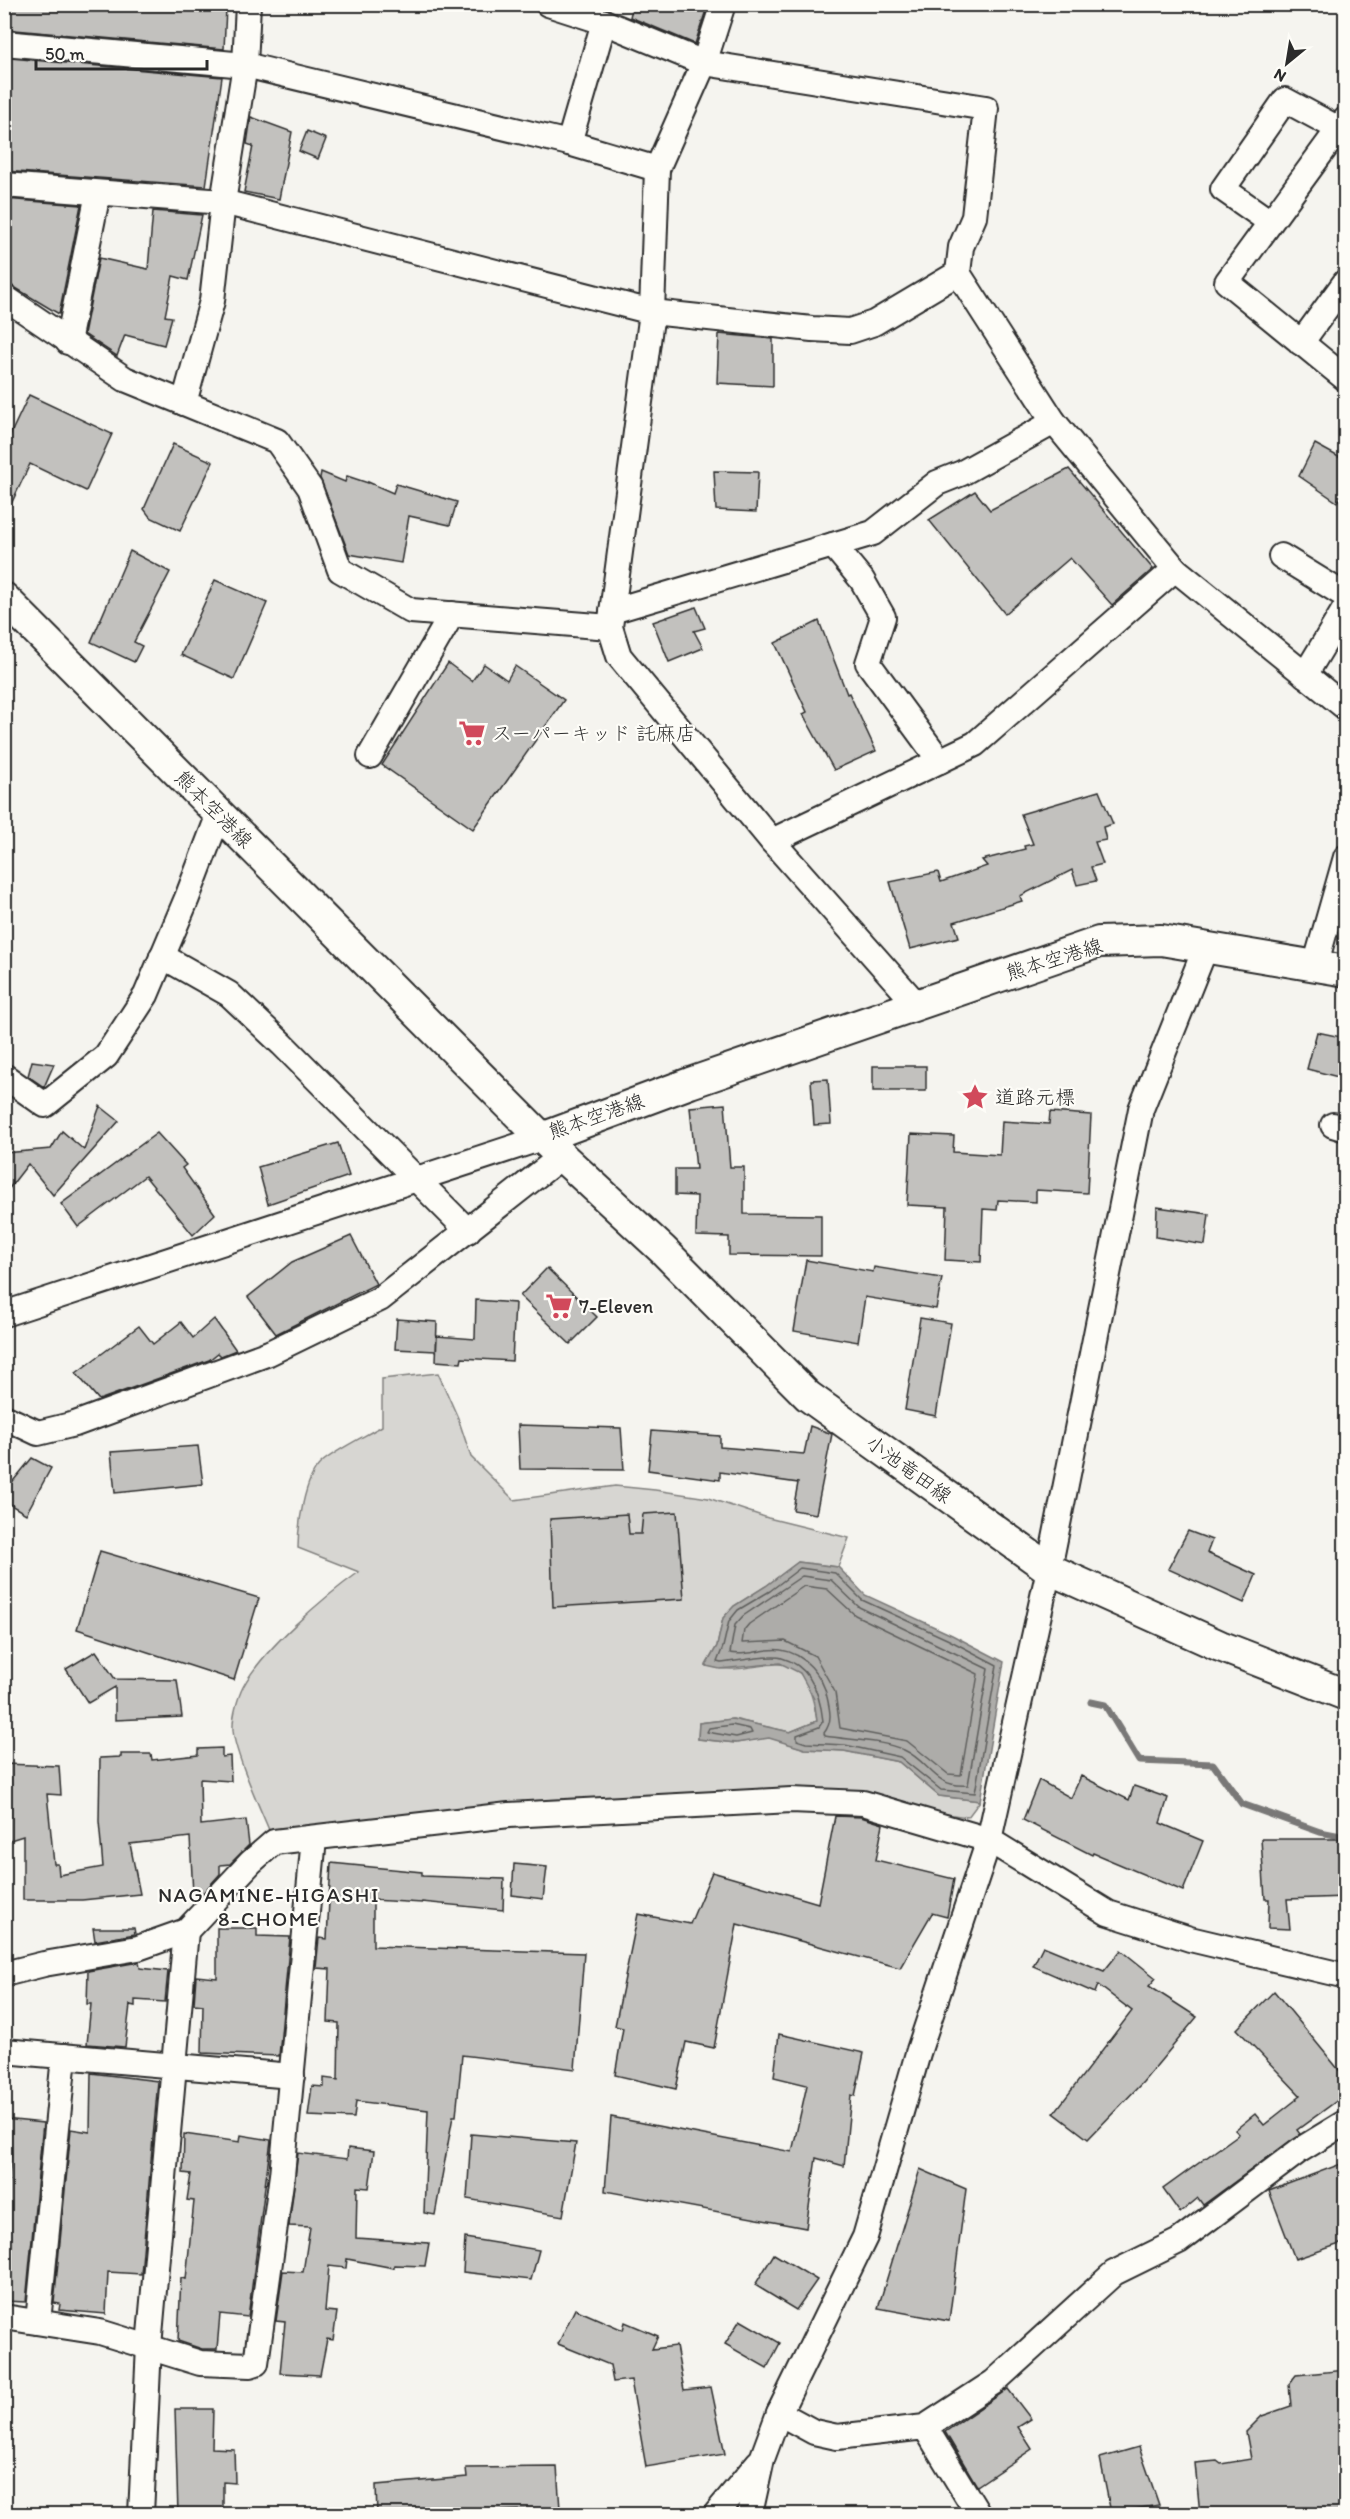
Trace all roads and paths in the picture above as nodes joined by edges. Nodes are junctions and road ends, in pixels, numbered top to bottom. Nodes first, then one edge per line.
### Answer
1 (248, 4) edge
2 (548, 4) edge
3 (723, 4) edge
4 (604, 22) junction
5 (4, 44) edge
6 (704, 63) junction
7 (245, 65) junction
8 (1342, 124) edge
9 (569, 143) junction
10 (657, 169) junction
11 (4, 185) edge
12 (98, 193) junction
13 (223, 202) junction
14 (1270, 222) junction
15 (958, 273) junction
16 (1346, 281) edge
17 (4, 297) edge
18 (652, 312) junction
19 (68, 342) junction
20 (1301, 343) junction
21 (1346, 379) edge
22 (184, 403) junction
23 (1054, 422) junction
24 (833, 545) junction
25 (1281, 556) dead end
26 (1175, 568) junction
27 (1346, 596) edge
28 (4, 598) edge
29 (1346, 607) edge
30 (452, 614) junction
31 (611, 619) junction
32 (1305, 675) junction
33 (1346, 708) edge
34 (370, 756) dead end
35 (940, 761) junction
36 (219, 814) junction
37 (772, 842) junction
38 (1346, 857) edge
39 (1204, 949) junction
40 (162, 956) junction
41 (1315, 966) junction
42 (1346, 971) edge
43 (918, 1006) junction
44 (4, 1076) edge
45 (552, 1147) junction
46 (416, 1179) junction
47 (468, 1231) junction
48 (4, 1314) edge
49 (4, 1417) edge
50 (1048, 1569) junction
51 (1346, 1695) edge
52 (314, 1838) junction
53 (988, 1840) junction
54 (186, 1931) junction
55 (4, 1974) edge
56 (1346, 1976) edge
57 (4, 2051) edge
58 (64, 2056) junction
59 (174, 2066) junction
60 (292, 2076) junction
61 (1346, 2122) edge
62 (4, 2317) edge
63 (38, 2322) junction
64 (149, 2346) junction
65 (779, 2413) junction
66 (925, 2427) junction
67 (762, 2459) junction
68 (141, 2514) edge
69 (716, 2514) edge
70 (750, 2514) edge
71 (978, 2514) edge

1 - 7 street
2 - 4 street
3 - 6 street
4 - 6 street
4 - 9 street
5 - 7 street
6 - 10 street
6 - 15 street
7 - 9 street
7 - 13 street
8 - 14 street
8 - 14 street
9 - 10 street
10 - 18 street
11 - 12 street
12 - 13 street
12 - 19 street
13 - 18 street
13 - 22 street
14 - 20 street
15 - 18 street
15 - 23 street
16 - 20 street
17 - 19 street
18 - 31 street
19 - 22 street
20 - 21 street
22 - 30 street
23 - 24 street
23 - 26 street
24 - 31 street
24 - 35 street
25 - 27 street
26 - 32 street
26 - 35 street
28 - 36 main road, 熊本空港線
29 - 32 street
30 - 31 street
30 - 34 street
31 - 37 street
32 - 33 street
35 - 37 street
36 - 40 street
36 - 45 main road, 熊本空港線
37 - 43 street
38 - 41 street
39 - 41 main road, 熊本空港線
39 - 43 main road, 熊本空港線
39 - 50 street
40 - 44 street
40 - 46 street
41 - 42 main road, 熊本空港線
43 - 45 main road, 熊本空港線
45 - 46 street
45 - 47 street
45 - 50 main road, 小池竜田線
46 - 47 street
46 - 48 street
47 - 49 street
50 - 51 main road, 小池竜田線
50 - 53 street
52 - 53 street
52 - 54 street
52 - 60 street
53 - 56 street
53 - 65 street
54 - 55 street
54 - 59 street
57 - 58 street
58 - 59 street
58 - 63 street
59 - 60 street
59 - 64 street
60 - 64 street
61 - 66 street
62 - 63 street
63 - 64 street
64 - 68 street
65 - 66 street
65 - 67 street
66 - 71 street
67 - 69 street
67 - 70 street

